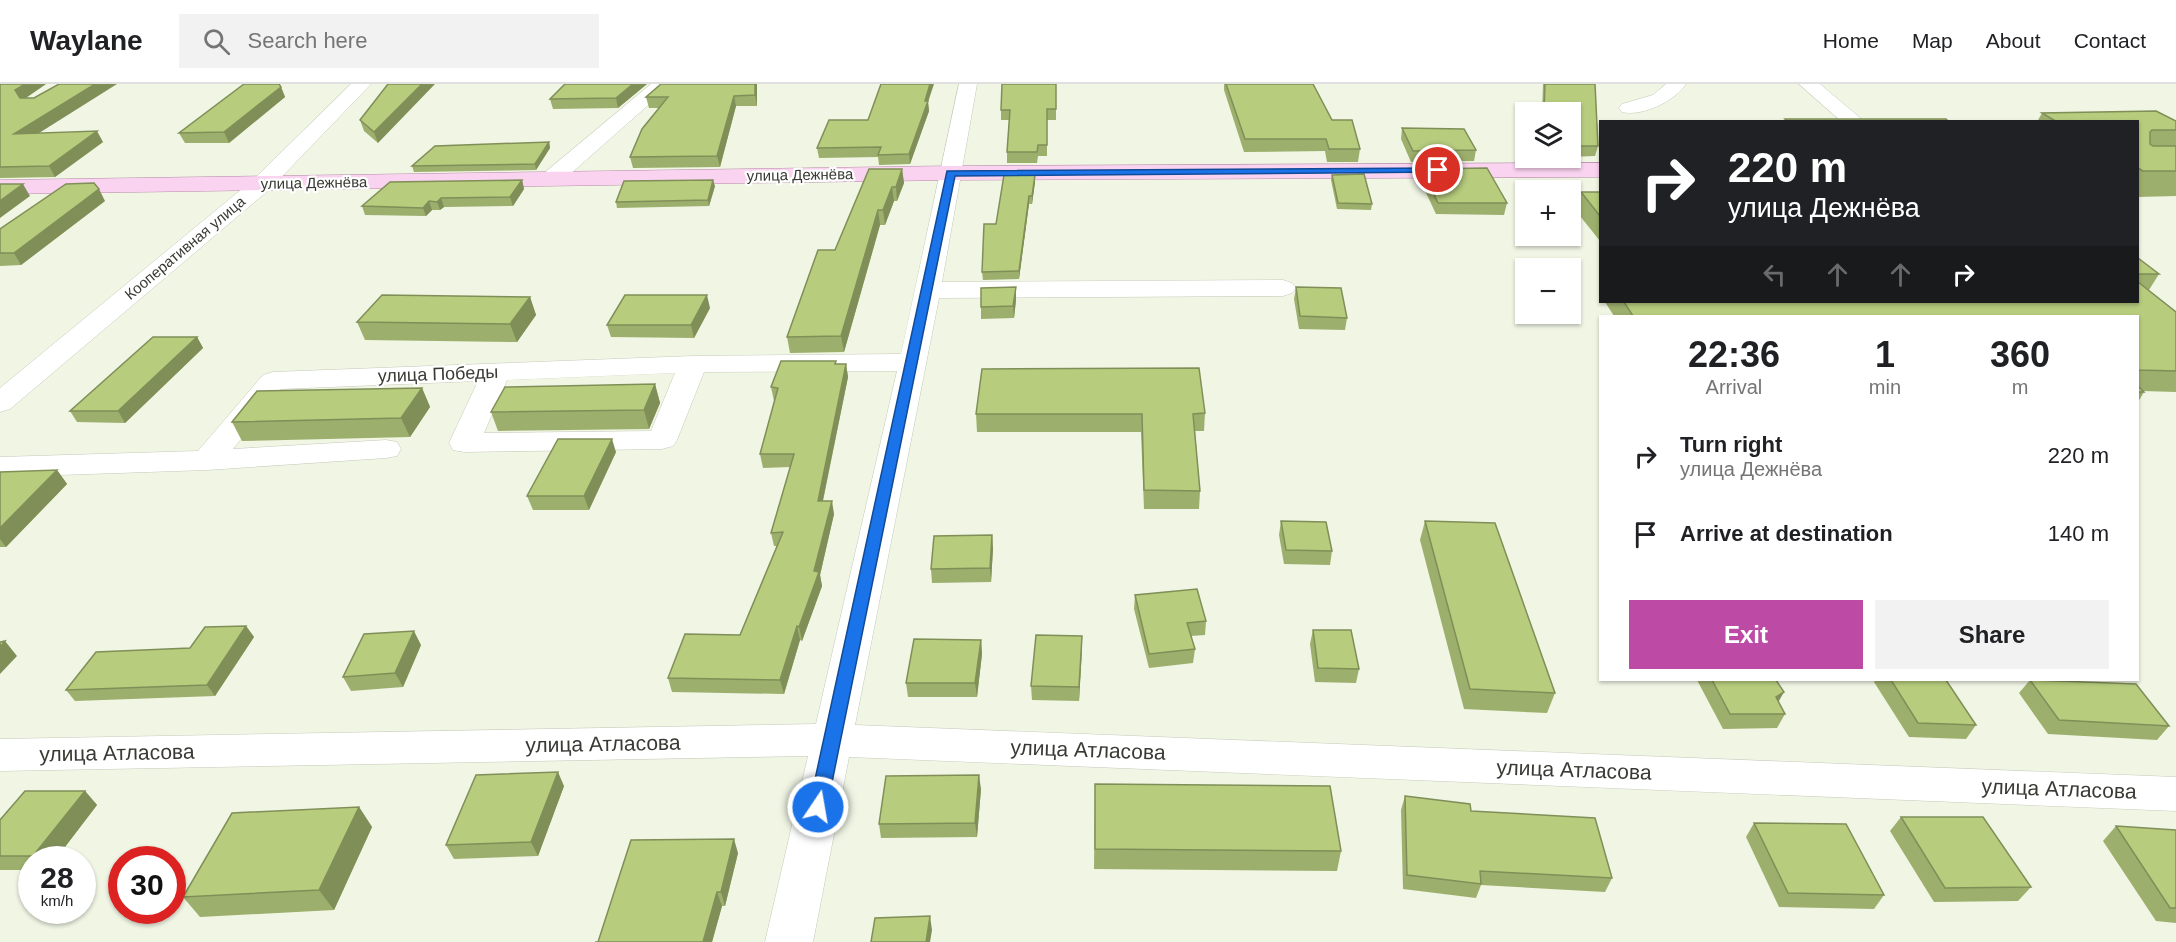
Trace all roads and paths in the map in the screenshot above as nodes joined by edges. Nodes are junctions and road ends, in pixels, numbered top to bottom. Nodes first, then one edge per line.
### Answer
1 (362, 84) edge
2 (663, 84) edge
3 (968, 84) edge
4 (1677, 84) edge
5 (1808, 84) edge
6 (1629, 108) dead end
7 (1853, 120) edge
8 (1599, 170) edge
9 (951, 173) junction
10 (551, 179) junction
11 (262, 184) junction
12 (0, 188) edge
13 (1283, 288) dead end
14 (928, 290) junction
15 (913, 362) junction
16 (693, 364) junction
17 (497, 371) junction
18 (0, 403) edge
19 (386, 449) dead end
20 (207, 460) junction
21 (0, 467) edge
22 (832, 740) junction
23 (0, 755) edge
24 (2176, 794) edge
25 (789, 942) edge

1 - 11 street, Кооперативная улица
2 - 10 street
3 - 9 street
4 - 6 street
5 - 7 street
8 - 9 main road, улица Дежнёва
9 - 10 main road, улица Дежнёва
9 - 14 street
10 - 11 main road, улица Дежнёва
11 - 12 main road, улица Дежнёва
11 - 18 street, Кооперативная улица
13 - 14 street
14 - 15 street
15 - 16 street, улица Победы
15 - 22 street
16 - 17 street, улица Победы
16 - 17 street
17 - 20 street, улица Победы
19 - 20 street
20 - 21 street
22 - 23 street, улица Атласова
22 - 24 street, улица Атласова
22 - 25 street

